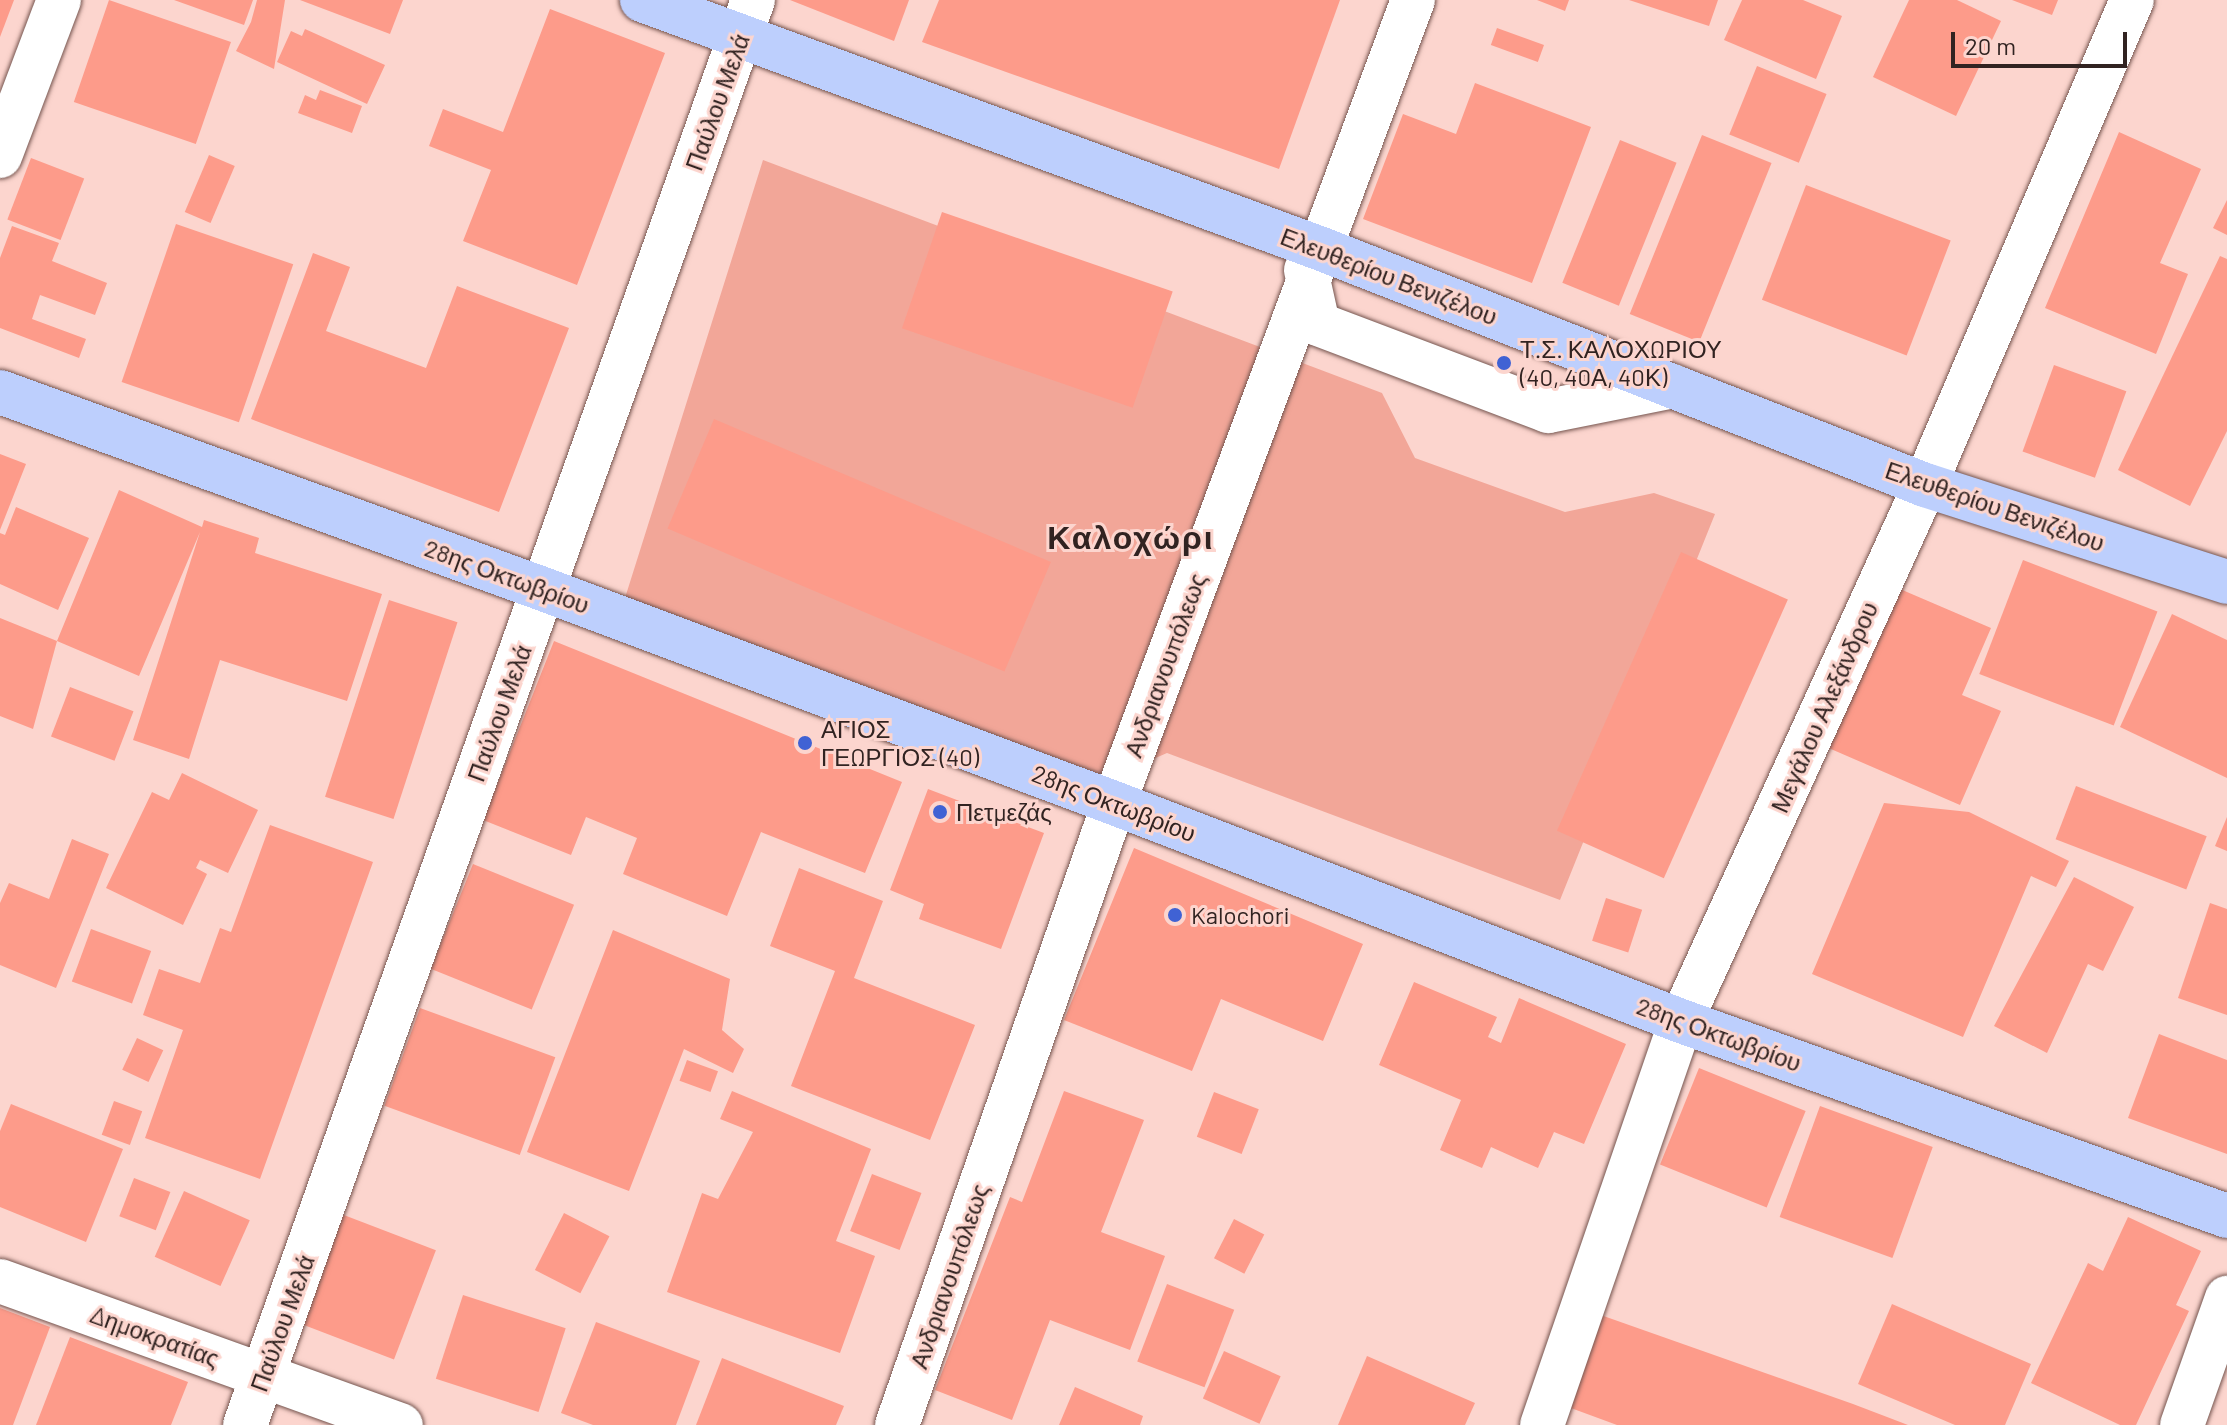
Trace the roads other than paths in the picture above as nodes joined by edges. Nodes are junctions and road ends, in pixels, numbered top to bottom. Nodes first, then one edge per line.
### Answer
1 (59, 0) edge
2 (642, 0) edge
3 (1413, 0) edge
4 (2132, 0) edge
5 (746, 18) edge
6 (0, 156) edge
7 (1308, 256) junction
8 (1673, 386) junction
9 (0, 392) edge
10 (1925, 485) junction
11 (2227, 582) edge
12 (543, 589) junction
13 (1114, 803) junction
14 (1681, 1021) junction
15 (2227, 1216) edge
16 (0, 1281) edge
17 (2227, 1298) edge
18 (264, 1374) junction
19 (245, 1425) edge
20 (401, 1425) edge
21 (897, 1425) edge
22 (1542, 1425) edge
23 (2182, 1425) edge

1 - 6 street
2 - 5 main road, Ελευθερίου Βενιζέλου
3 - 7 street, Ανδριανουπόλεως
4 - 10 street, Μεγάλου Αλεξάνδρου
5 - 7 main road, Ελευθερίου Βενιζέλου
5 - 12 street, Παύλου Μελά
7 - 8 main road, Ελευθερίου Βενιζέλου
7 - 8 street
7 - 13 street, Ανδριανουπόλεως
8 - 10 main road, Ελευθερίου Βενιζέλου
9 - 12 main road, 28ης Οκτωβρίου
10 - 11 main road, Ελευθερίου Βενιζέλου
10 - 14 street, Μεγάλου Αλεξάνδρου
12 - 13 main road, 28ης Οκτωβρίου
12 - 18 street, Παύλου Μελά
13 - 14 main road, 28ης Οκτωβρίου
13 - 21 street, Ανδριανουπόλεως
14 - 15 main road, 28ης Οκτωβρίου
14 - 22 street, Μεγάλου Αλεξάνδρου
16 - 18 street, Δημοκρατίας
17 - 23 street
18 - 19 street, Παύλου Μελά
18 - 20 street, Δημοκρατίας

